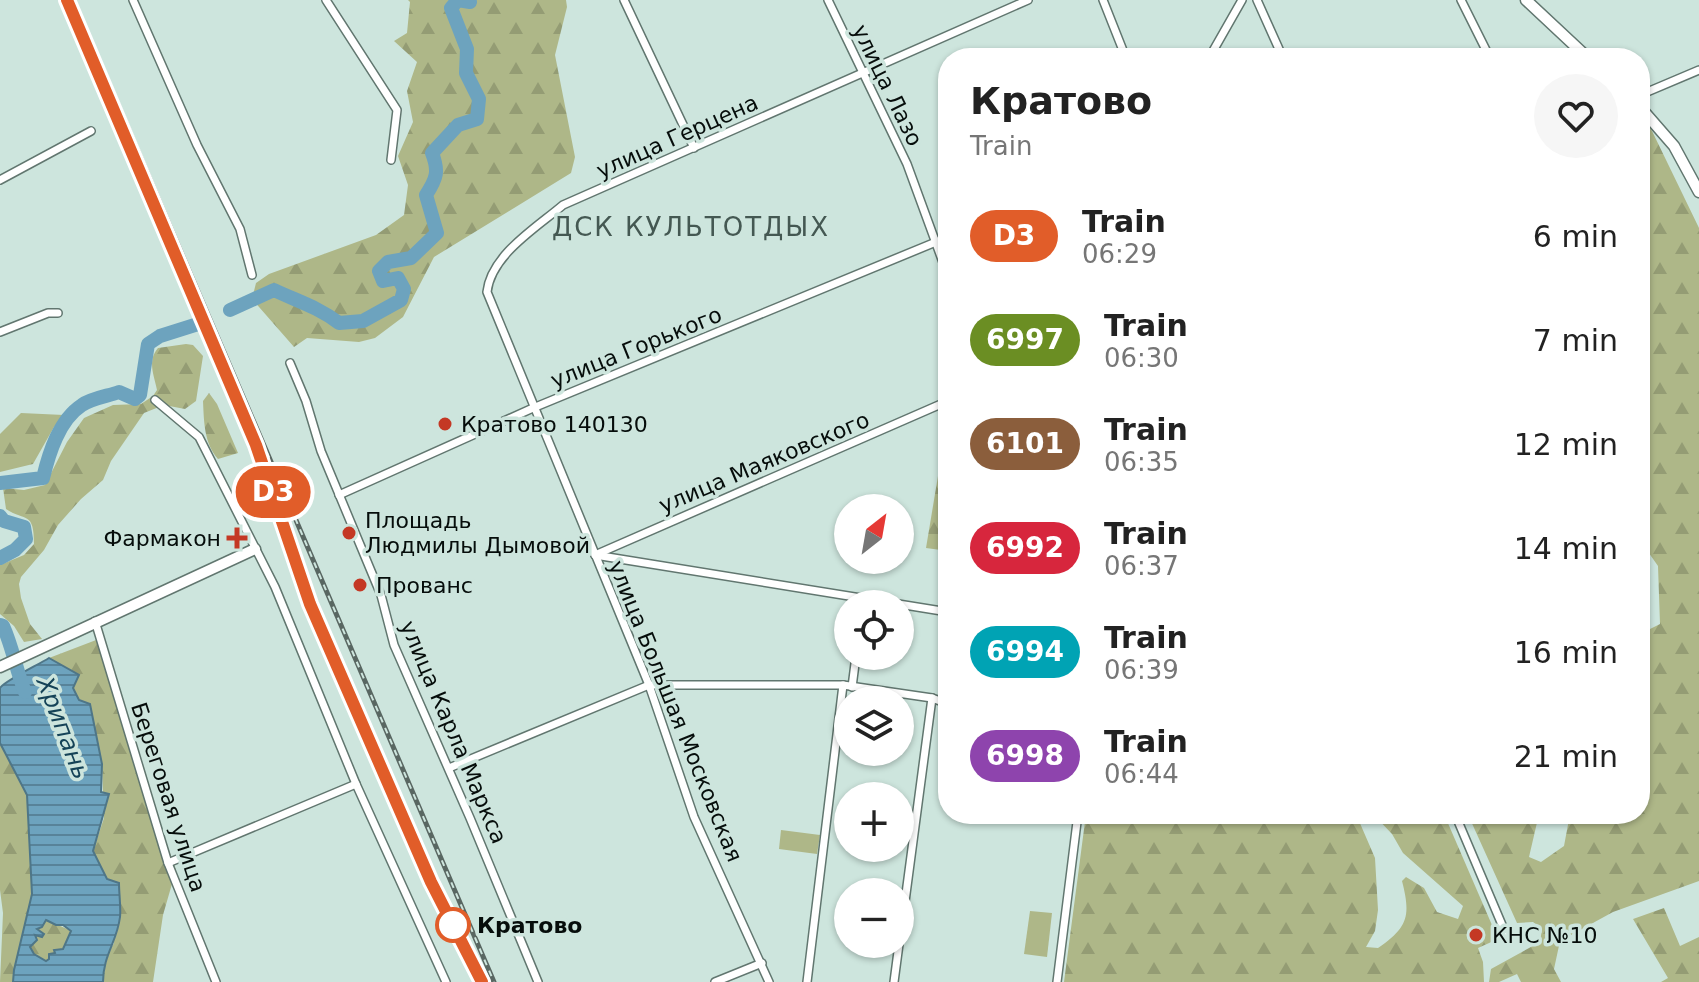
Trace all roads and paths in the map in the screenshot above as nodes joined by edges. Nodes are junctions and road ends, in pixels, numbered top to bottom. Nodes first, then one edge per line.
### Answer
1 (133, 0) edge
2 (326, 0) edge
3 (624, 0) edge
4 (828, 0) edge
5 (1028, 0) edge
6 (1103, 0) edge
7 (1242, 0) edge
8 (1257, 0) edge
9 (1461, 0) edge
10 (1526, 0) edge
11 (1122, 48) edge
12 (1215, 48) edge
13 (1279, 48) edge
14 (1485, 48) edge
15 (1577, 48) edge
16 (1699, 70) edge
17 (863, 75) junction
18 (1650, 91) edge
19 (1650, 118) edge
20 (91, 131) dead end
21 (694, 148) junction
22 (391, 160) dead end
23 (0, 180) edge
24 (1699, 192) edge
25 (937, 242) junction
26 (938, 253) edge
27 (252, 275) dead end
28 (58, 313) dead end
29 (0, 332) edge
30 (290, 363) dead end
31 (155, 400) dead end
32 (938, 405) edge
33 (533, 408) junction
34 (339, 495) junction
35 (255, 549) junction
36 (595, 555) junction
37 (834, 596) edge
38 (914, 608) edge
39 (938, 611) edge
40 (95, 621) junction
41 (0, 667) edge
42 (852, 670) edge
43 (649, 685) junction
44 (848, 686) joint
45 (914, 695) edge
46 (932, 698) junction
47 (938, 700) edge
48 (837, 766) edge
49 (449, 768) junction
50 (356, 784) junction
51 (1077, 824) edge
52 (1459, 824) edge
53 (168, 863) junction
54 (908, 878) edge
55 (1508, 939) dead end
56 (898, 958) edge
57 (762, 963) junction
58 (216, 982) edge
59 (446, 982) edge
60 (538, 982) edge
61 (715, 982) edge
62 (769, 982) edge
63 (807, 982) edge
64 (894, 982) edge
65 (1057, 982) edge

1 - 27 street
2 - 22 street
3 - 21 street
4 - 17 street, улица Лазо
5 - 17 street, улица Герцена
6 - 11 street
7 - 12 street
8 - 13 street
9 - 14 street
10 - 15 street
16 - 18 street
17 - 21 street, улица Герцена
17 - 25 street, улица Лазо
19 - 24 street
20 - 23 street
21 - 33 street, улица Герцена
25 - 26 street, улица Лазо
25 - 33 street, улица Горького
28 - 29 street
30 - 34 street, улица Карла Маркса
31 - 35 street
32 - 36 street, улица Маяковского
33 - 34 street, улица Горького
33 - 36 street, улица Большая Московская
34 - 49 street, улица Карла Маркса
35 - 40 street
35 - 50 street
36 - 37 street
36 - 43 street, улица Большая Московская
38 - 39 street
40 - 41 street
40 - 53 street, Береговая улица
42 - 44 street
43 - 44 street
43 - 49 street
43 - 57 street, улица Большая Московская
45 - 46 street
46 - 47 street
46 - 54 street
48 - 63 street
49 - 60 street, улица Карла Маркса
50 - 53 street
50 - 59 street
51 - 65 street
52 - 55 street
53 - 58 street, Береговая улица
56 - 64 street
57 - 61 street
57 - 62 street, улица Большая Московская

